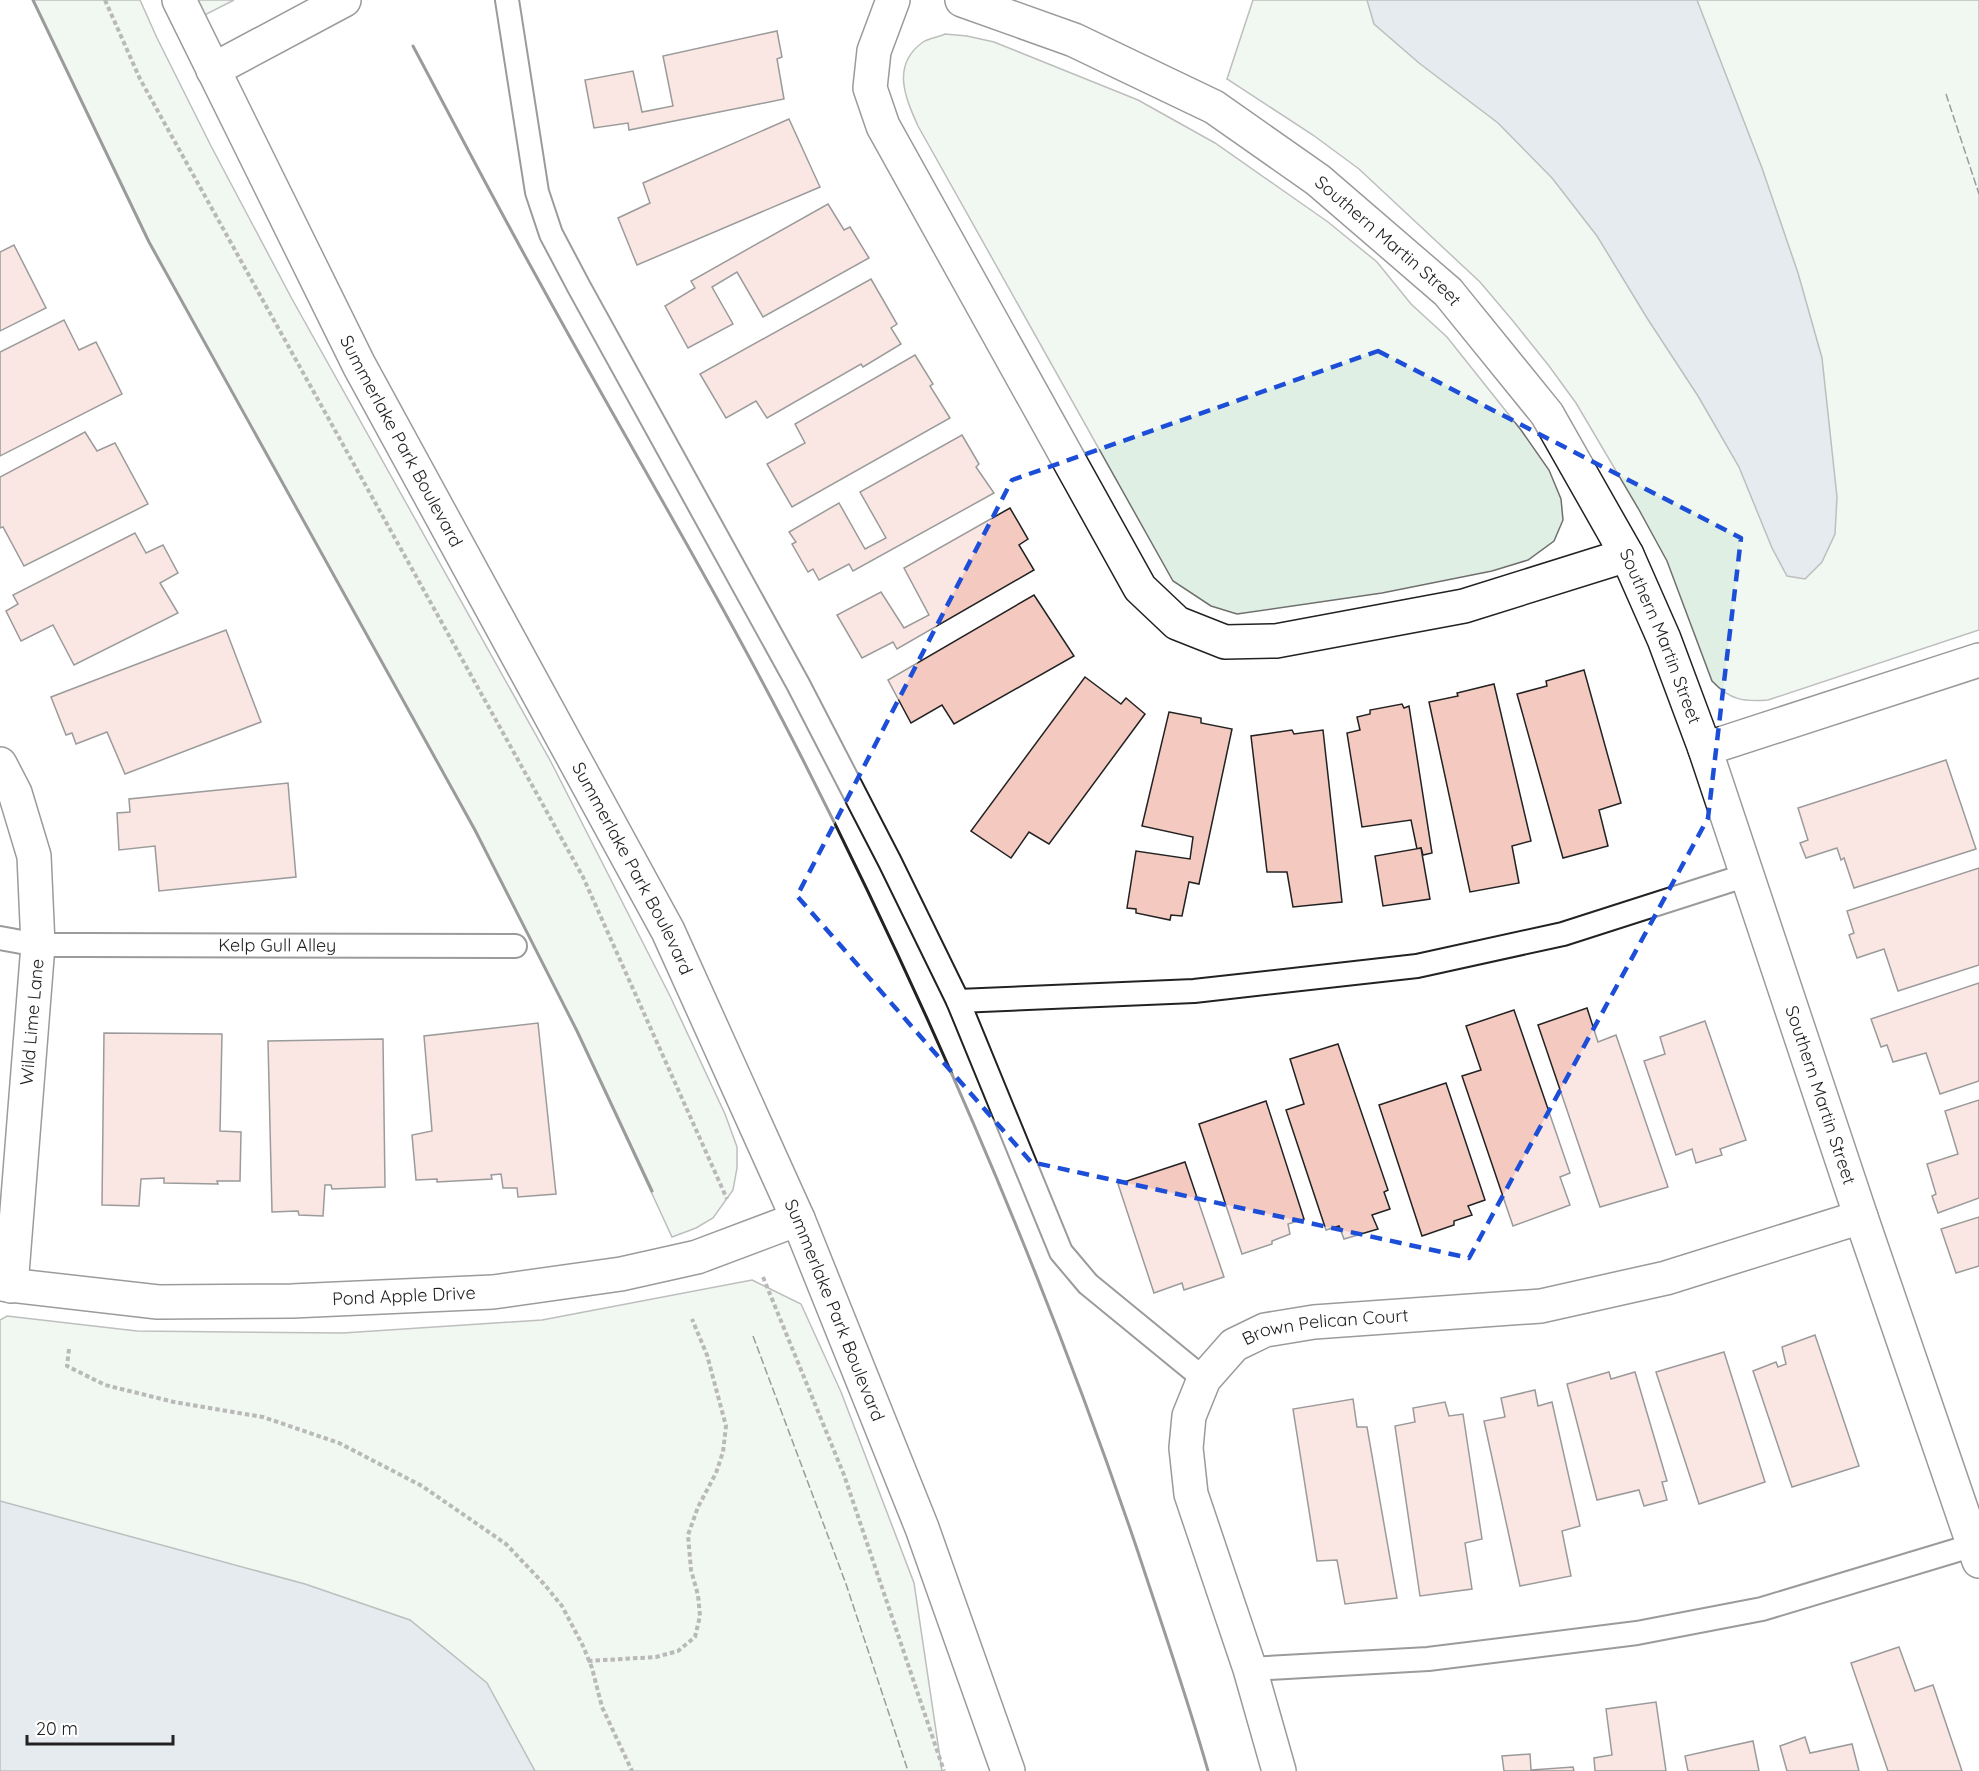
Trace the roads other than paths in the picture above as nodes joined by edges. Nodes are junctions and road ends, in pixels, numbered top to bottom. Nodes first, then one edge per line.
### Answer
1 (179, 0) edge
2 (344, 0) edge
3 (507, 0) edge
4 (893, 0) edge
5 (962, 0) edge
6 (213, 70) junction
7 (1627, 555) junction
8 (1979, 660) edge
9 (1705, 749) junction
10 (0, 764) edge
11 (1747, 875) junction
12 (0, 938) edge
13 (38, 945) junction
14 (515, 946) dead end
15 (958, 1001) junction
16 (1861, 1217) junction
17 (798, 1219) junction
18 (6, 1285) edge
19 (1204, 1379) junction
20 (1976, 1553) edge
21 (1250, 1670) junction
22 (1008, 1771) edge
23 (1279, 1771) edge

1 - 6 street, Summerlake Park Boulevard
2 - 6 street
3 - 15 lane
4 - 7 street
5 - 7 street, Southern Martin Street
6 - 17 street, Summerlake Park Boulevard
7 - 9 street, Southern Martin Street
8 - 9 street
9 - 11 street, Southern Martin Street
10 - 13 street, Wild Lime Lane
11 - 15 lane
11 - 16 street, Southern Martin Street
12 - 13 lane, Kelp Gull Alley
13 - 14 lane, Kelp Gull Alley
13 - 18 street, Wild Lime Lane
15 - 19 lane
16 - 19 street, Brown Pelican Court
16 - 20 street, Southern Martin Street
17 - 18 street, Pond Apple Drive
17 - 22 street, Summerlake Park Boulevard
19 - 21 street, Brown Pelican Court
20 - 21 lane
21 - 23 street, Brown Pelican Court

